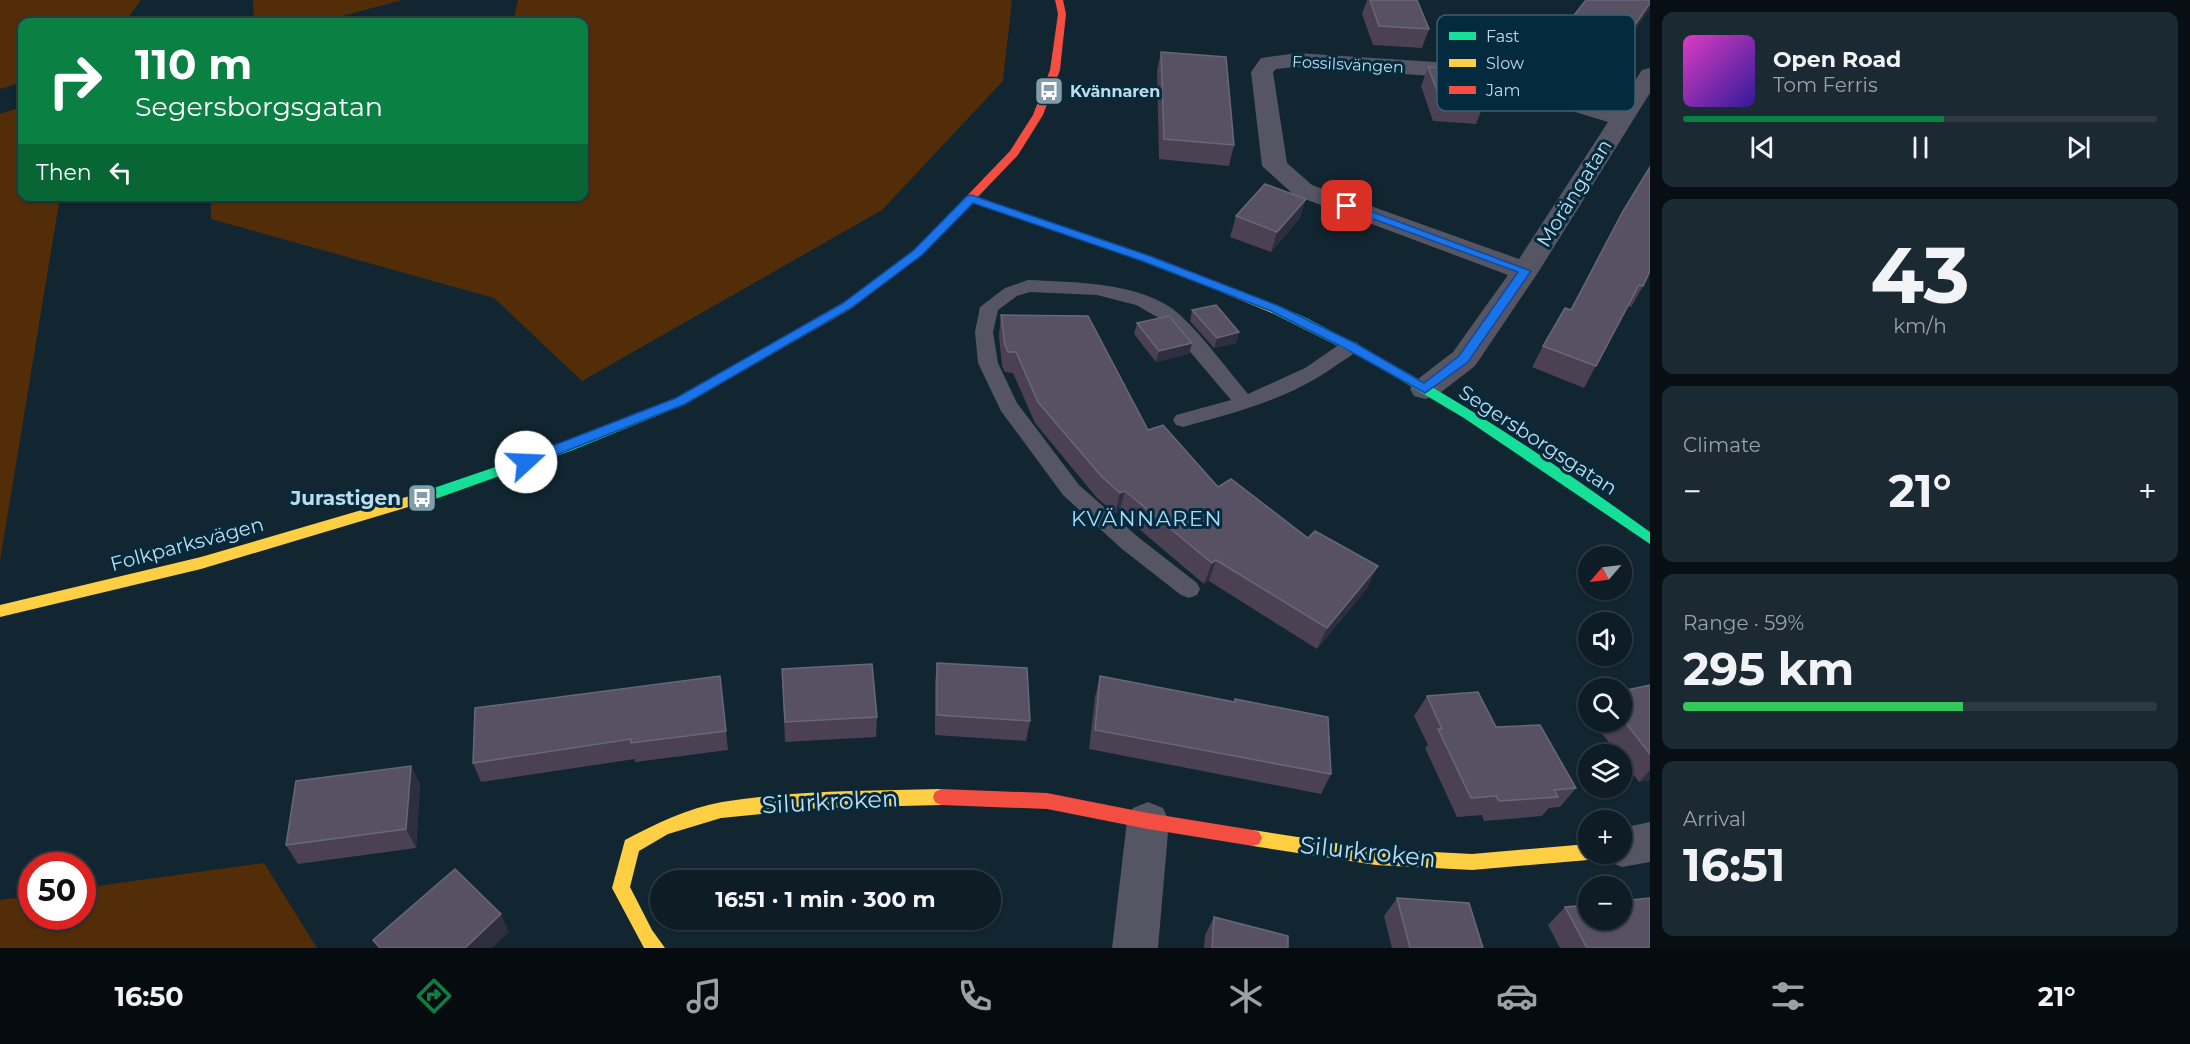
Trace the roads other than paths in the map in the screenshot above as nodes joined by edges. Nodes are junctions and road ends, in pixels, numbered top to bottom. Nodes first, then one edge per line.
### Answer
1 (1059, 0) edge
2 (1437, 69) edge
3 (1650, 75) edge
4 (1635, 96) edge
5 (1597, 111) edge
6 (1625, 111) edge
7 (1620, 118) junction
8 (971, 198) junction
9 (1525, 271) junction
10 (1350, 346) junction
11 (1425, 389) junction
12 (1245, 403) junction
13 (1183, 420) dead end
14 (1650, 539) edge
15 (1189, 589) dead end
16 (0, 611) edge
17 (1148, 821) junction
18 (1650, 842) edge
19 (1632, 845) edge
20 (1578, 853) edge
21 (656, 948) edge
22 (1136, 948) edge

1 - 8 main road, Folkparksvägen
2 - 9 street, Fossilsvängen
3 - 4 street, Morängatan
5 - 7 street, Fossilsvängen
6 - 7 street, Morängatan
7 - 9 street, Morängatan
8 - 10 main road, Segersborgsgatan
8 - 16 main road, Folkparksvägen
9 - 11 street, Morängatan
10 - 11 main road, Segersborgsgatan
10 - 12 lane
11 - 14 main road, Segersborgsgatan
12 - 13 lane
12 - 15 lane
17 - 20 main road, Silurkroken
17 - 21 main road, Silurkroken
17 - 22 street
18 - 19 street

